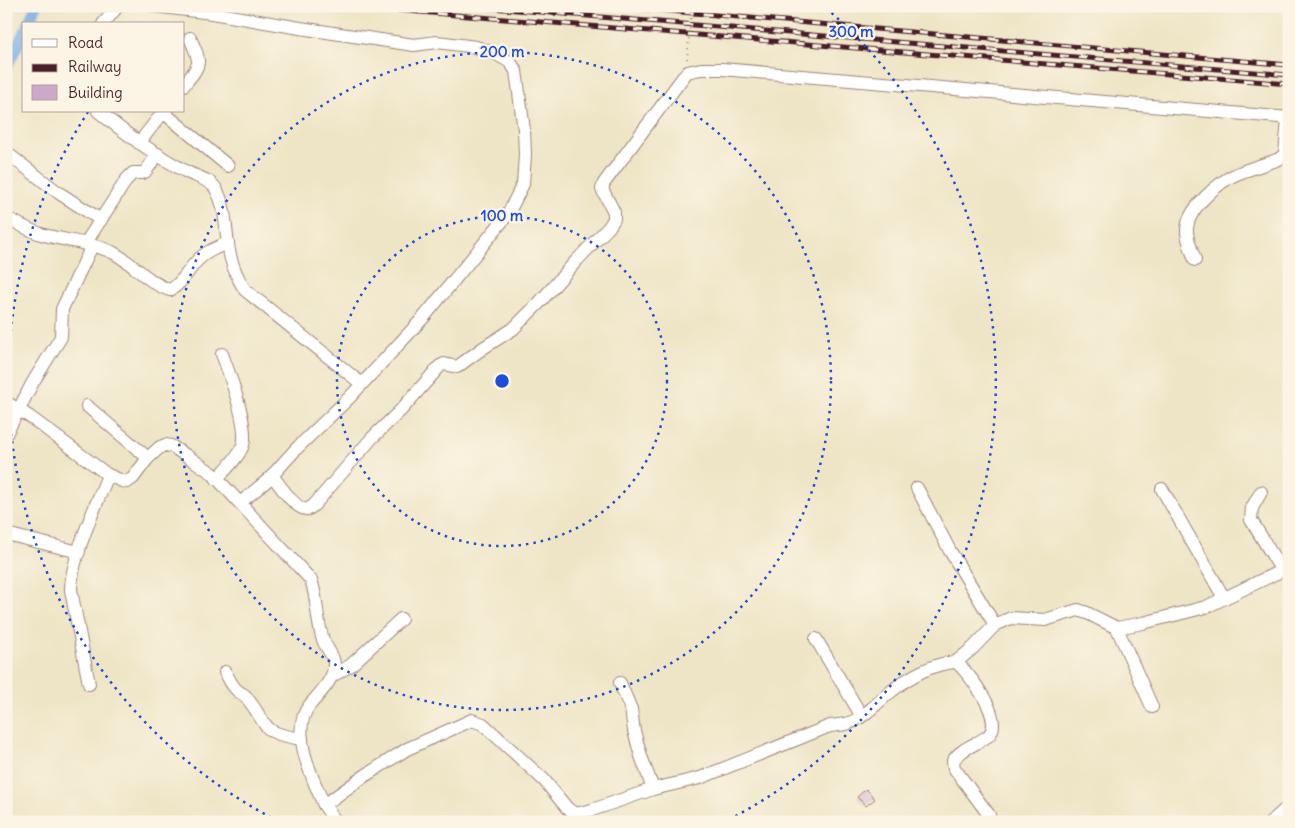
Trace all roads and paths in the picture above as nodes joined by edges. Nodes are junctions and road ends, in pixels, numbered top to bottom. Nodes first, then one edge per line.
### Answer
1 (118, 6) edge
2 (154, 6) edge
3 (692, 6) edge
4 (105, 22) edge
5 (190, 38) dead end
6 (687, 72) junction
7 (185, 85) edge
8 (99, 112) edge
9 (163, 112) edge
10 (1288, 118) edge
11 (139, 144) junction
12 (8, 154) dead end
13 (158, 154) junction
14 (228, 166) dead end
15 (101, 220) junction
16 (6, 226) edge
17 (228, 243) junction
18 (88, 245) junction
19 (1195, 260) dead end
20 (222, 354) dead end
21 (362, 384) junction
22 (6, 402) edge
23 (87, 406) dead end
24 (20, 410) junction
25 (6, 434) edge
26 (148, 458) junction
27 (108, 475) junction
28 (272, 475) junction
29 (218, 479) junction
30 (917, 488) dead end
31 (1162, 489) dead end
32 (1261, 492) dead end
33 (240, 503) junction
34 (6, 534) edge
35 (79, 552) junction
36 (1287, 569) edge
37 (1224, 598) junction
38 (402, 619) dead end
39 (995, 625) junction
40 (1117, 628) junction
41 (816, 639) dead end
42 (956, 662) junction
43 (226, 672) dead end
44 (332, 676) junction
45 (89, 684) dead end
46 (620, 684) dead end
47 (1152, 708) dead end
48 (861, 715) junction
49 (302, 739) junction
50 (653, 790) junction
51 (324, 805) junction
52 (1289, 806) edge
53 (988, 820) edge
54 (336, 822) edge
55 (1271, 822) edge

1 - 4 street
2 - 21 street
3 - 6 path
5 - 7 street
6 - 10 street
6 - 28 street
8 - 11 street
9 - 11 street
9 - 14 street
10 - 19 street
11 - 13 street
12 - 15 street
13 - 15 street
13 - 17 street
15 - 18 street
16 - 18 street
17 - 18 street
17 - 21 street
18 - 24 street
20 - 29 street
21 - 28 street
22 - 24 street
23 - 26 street
24 - 25 street
24 - 27 street
26 - 27 street
26 - 29 street
27 - 35 street
28 - 33 street
29 - 33 street
30 - 39 street
31 - 37 street
32 - 36 street
33 - 44 street
34 - 35 street
35 - 45 street
36 - 37 street
37 - 40 street
38 - 44 street
39 - 40 street
39 - 42 street
40 - 47 street
41 - 48 street
42 - 48 street
42 - 53 street
43 - 49 street
44 - 49 street
46 - 50 street
48 - 50 street
49 - 51 street
50 - 51 street
51 - 54 street
52 - 55 street

